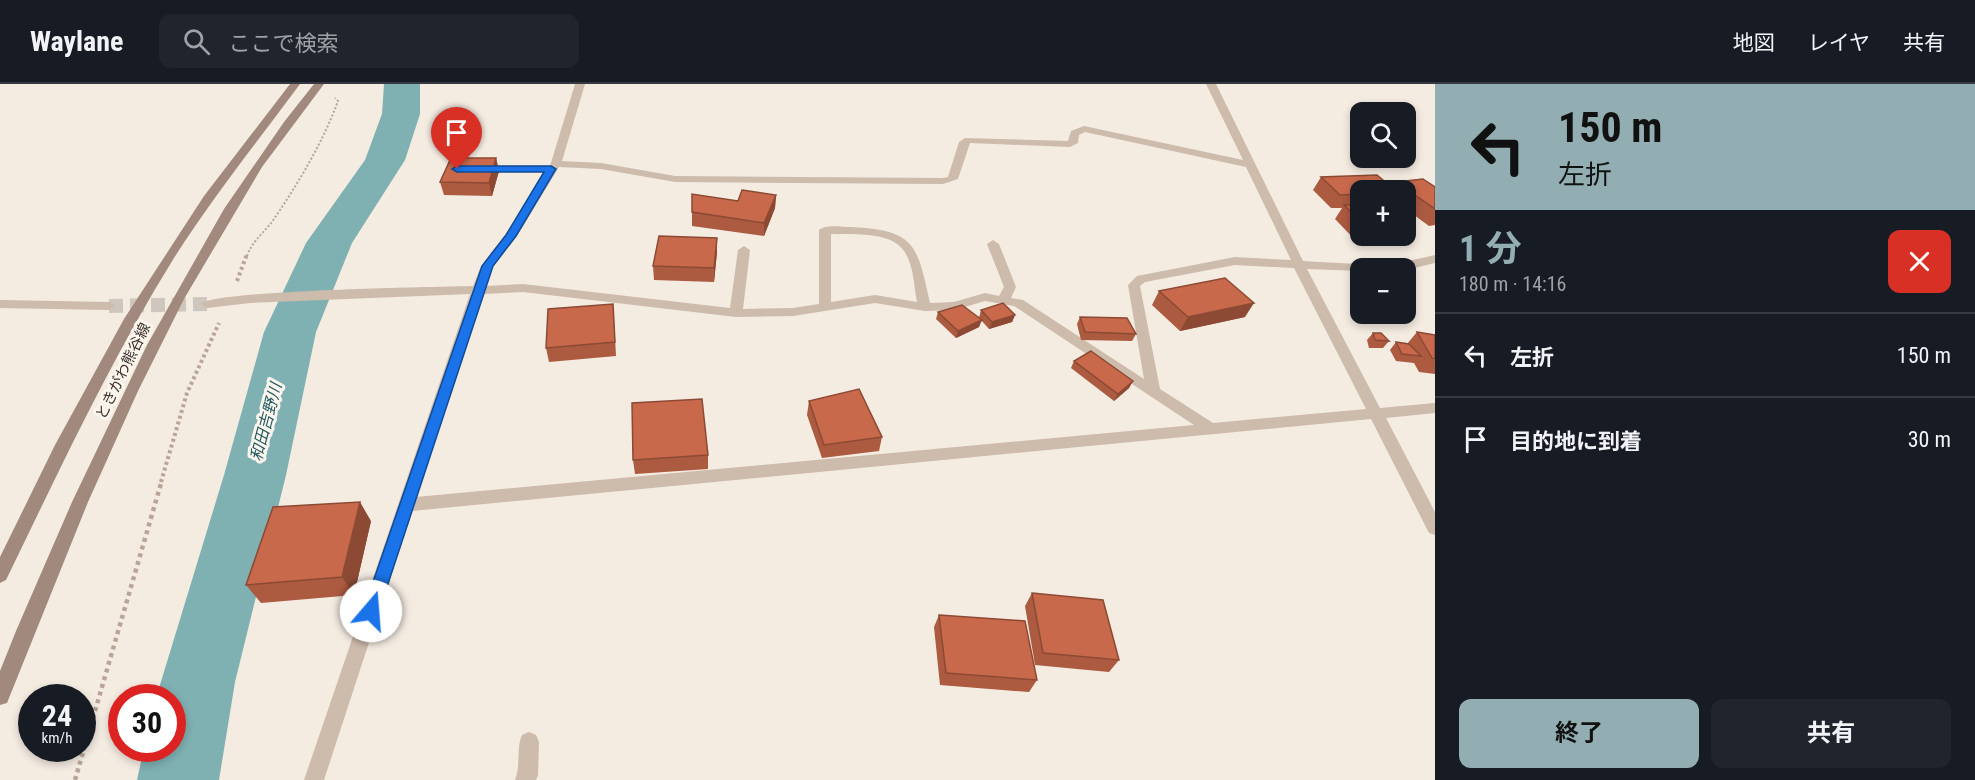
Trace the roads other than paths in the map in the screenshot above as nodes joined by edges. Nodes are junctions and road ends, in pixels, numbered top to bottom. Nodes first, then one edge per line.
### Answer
1 (295, 84) edge
2 (319, 84) edge
3 (580, 84) edge
4 (1211, 84) edge
5 (1248, 164) junction
6 (553, 166) junction
7 (469, 169) edge
8 (993, 244) dead end
9 (744, 250) dead end
10 (1435, 259) edge
11 (1416, 264) edge
12 (1299, 265) junction
13 (1350, 267) edge
14 (477, 291) junction
15 (1004, 299) junction
16 (0, 304) edge
17 (207, 304) tunnel mouth
18 (109, 306) tunnel mouth
19 (825, 306) junction
20 (925, 307) junction
21 (736, 313) junction
22 (1153, 390) junction
23 (1435, 408) edge
24 (1376, 415) junction
25 (1212, 430) junction
26 (406, 505) junction
27 (1435, 528) edge
28 (0, 574) edge
29 (0, 696) edge
30 (529, 742) dead end
31 (314, 780) edge
32 (525, 780) edge

1 - 28 main road, ときがわ熊谷線
2 - 29 main road, ときがわ熊谷線
3 - 6 street
4 - 5 street
5 - 6 street
5 - 12 street
6 - 7 street
6 - 14 street
8 - 15 street
9 - 21 street
10 - 11 street
12 - 13 street
12 - 22 street
12 - 24 street
14 - 17 street
14 - 21 street
14 - 26 street
15 - 20 street
15 - 22 street
16 - 18 street
19 - 20 street
19 - 20 street
19 - 21 street
22 - 25 street
23 - 24 street
24 - 25 street
24 - 27 street
25 - 26 street
26 - 31 street
30 - 32 street

